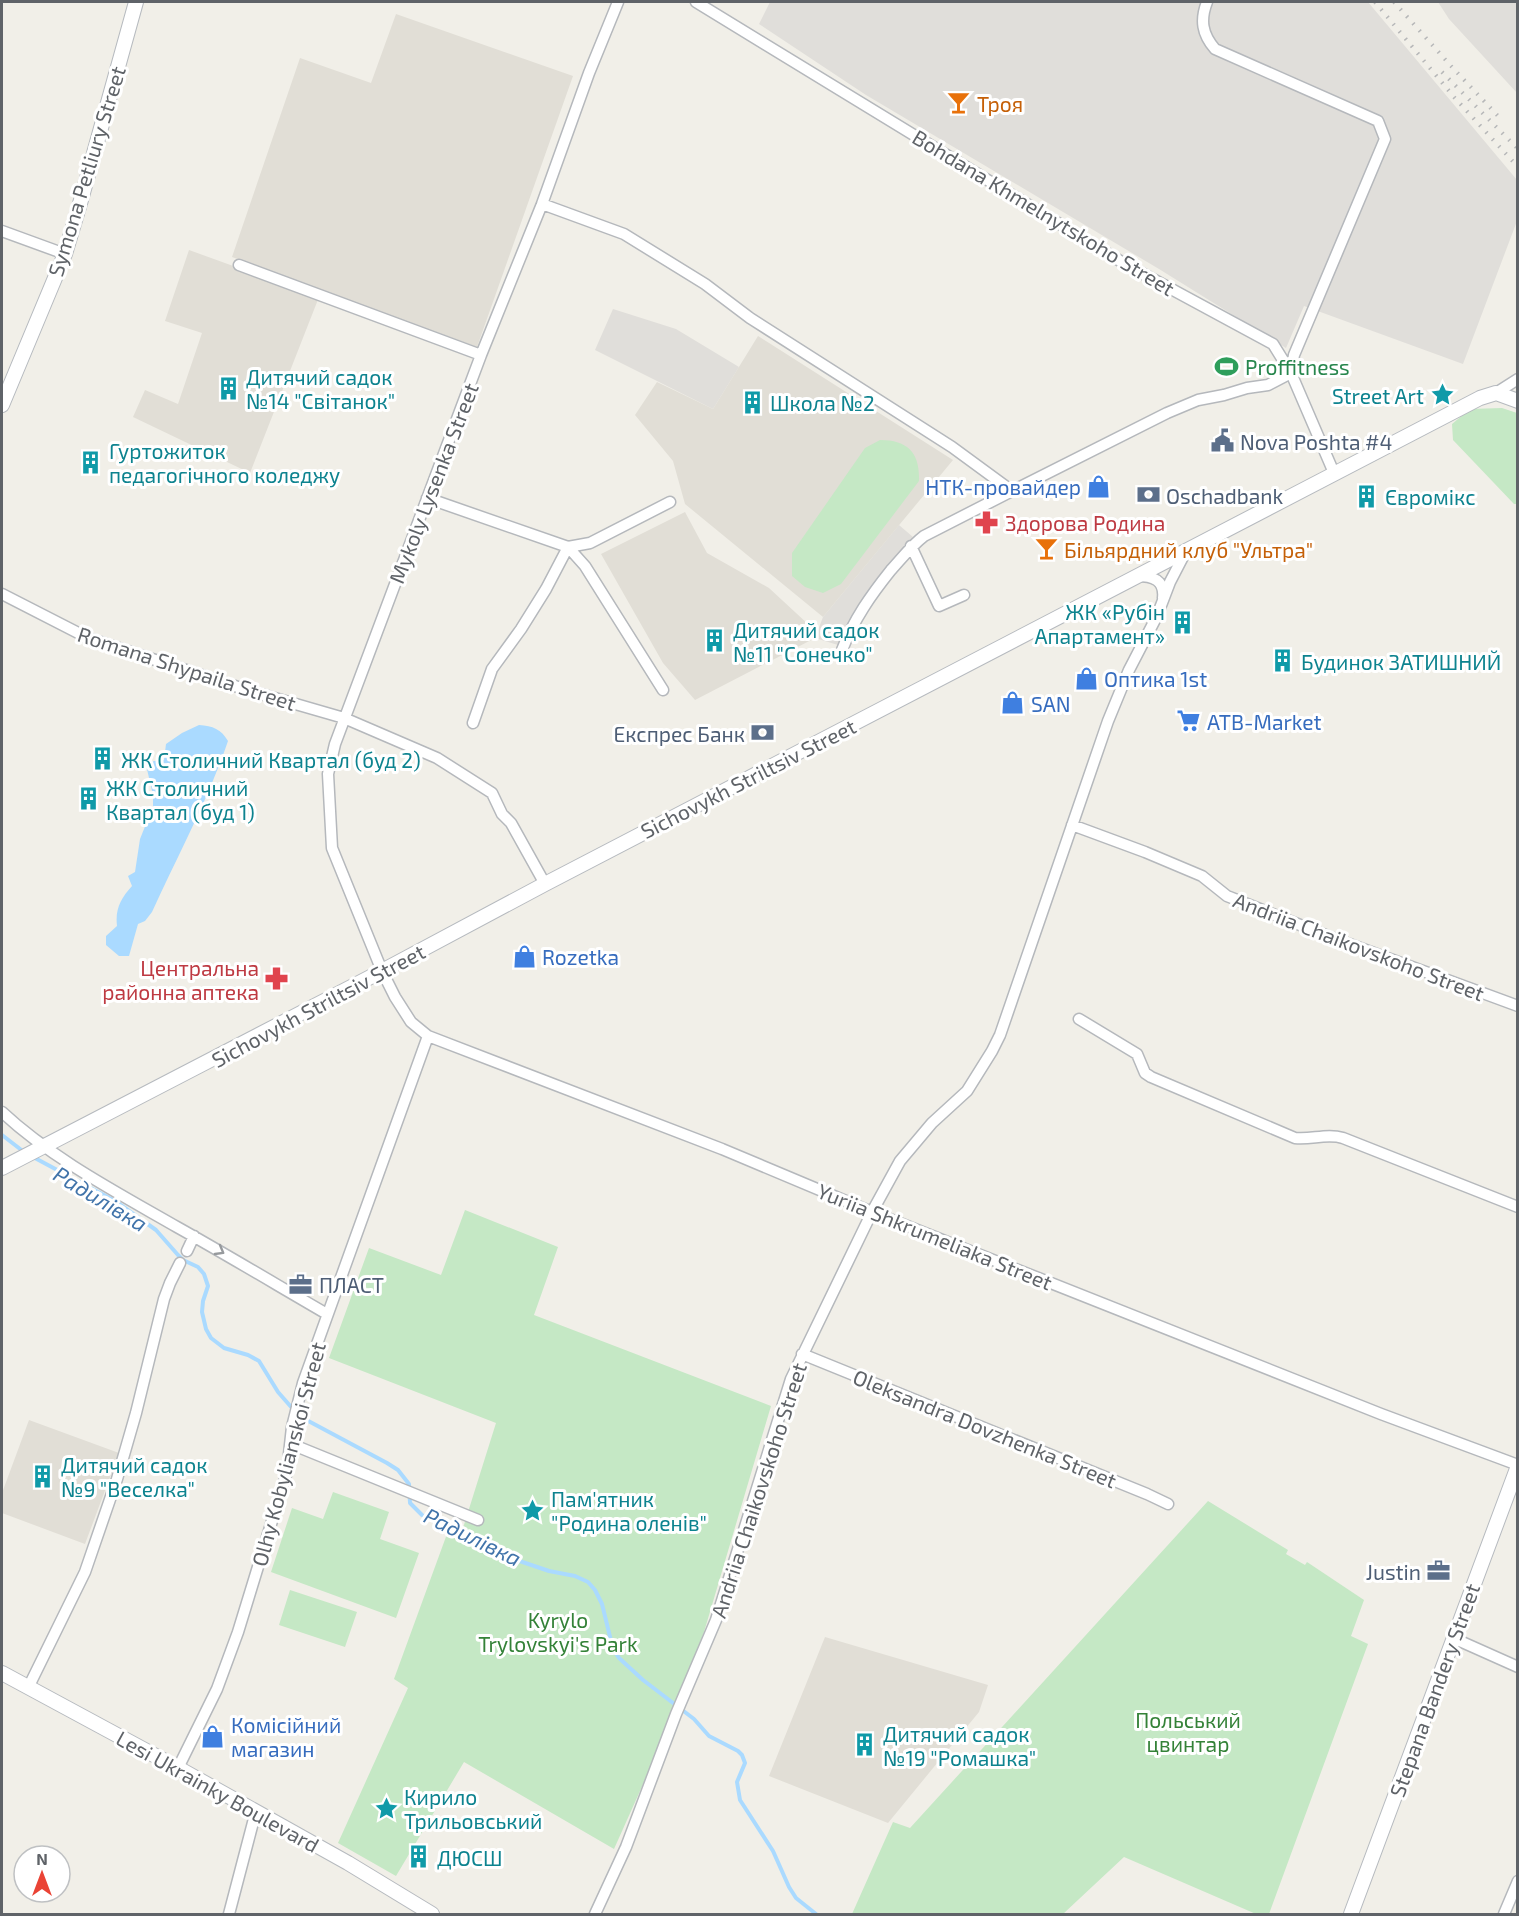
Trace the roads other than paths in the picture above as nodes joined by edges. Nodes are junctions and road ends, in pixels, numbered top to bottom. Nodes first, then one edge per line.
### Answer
1 (136, 2) edge
2 (618, 2) edge
3 (696, 2) edge
4 (1207, 2) edge
5 (542, 204) junction
6 (2, 231) edge
7 (65, 254) junction
8 (239, 265) dead end
9 (481, 355) junction
10 (1291, 373) junction
11 (1518, 379) edge
12 (1496, 393) junction
13 (1518, 401) edge
14 (2, 405) edge
15 (1334, 473) junction
16 (1012, 490) junction
17 (427, 498) junction
18 (670, 502) dead end
19 (911, 546) junction
20 (568, 547) junction
21 (1185, 552) junction
22 (1137, 576) junction
23 (2, 594) edge
24 (964, 595) dead end
25 (1163, 598) junction
26 (842, 650) dead end
27 (663, 690) dead end
28 (344, 718) junction
29 (473, 723) dead end
30 (1072, 825) junction
31 (544, 884) junction
32 (382, 971) junction
33 (1518, 1006) edge
34 (1079, 1019) dead end
35 (428, 1036) junction
36 (2, 1112) edge
37 (40, 1149) junction
38 (2, 1168) edge
39 (1518, 1207) edge
40 (872, 1212) junction
41 (194, 1236) junction
42 (187, 1251) dead end
43 (180, 1263) dead end
44 (327, 1314) junction
45 (802, 1354) junction
46 (291, 1444) junction
47 (1518, 1466) edge
48 (1168, 1504) dead end
49 (478, 1520) dead end
50 (1453, 1638) junction
51 (1518, 1667) edge
52 (2, 1673) edge
53 (28, 1688) junction
54 (178, 1768) junction
55 (256, 1811) junction
56 (1518, 1881) edge
57 (229, 1914) edge
58 (432, 1914) edge
59 (595, 1914) edge
60 (1351, 1914) edge
61 (1504, 1914) edge

1 - 7 street, Symona Petliury Street
2 - 5 street, Mykoly Lysenka Street
3 - 10 street, Bohdana Khmelnytskoho Street
4 - 10 street
5 - 9 street, Mykoly Lysenka Street
5 - 16 street
6 - 7 street
7 - 14 street, Symona Petliury Street
8 - 9 street
9 - 17 street, Mykoly Lysenka Street
10 - 15 street, Bohdana Khmelnytskoho Street
10 - 16 street
11 - 12 street, Sichovykh Striltsiv Street
12 - 13 street
12 - 15 street, Sichovykh Striltsiv Street
15 - 21 street, Sichovykh Striltsiv Street
16 - 19 street
17 - 20 street
17 - 28 street, Mykoly Lysenka Street
18 - 20 street
19 - 24 street
19 - 26 street
20 - 27 street
20 - 29 street
21 - 22 street, Sichovykh Striltsiv Street
21 - 25 street, Andriia Chaikovskoho Street
22 - 25 street
22 - 31 street, Sichovykh Striltsiv Street
23 - 28 street, Romana Shypaila Street
25 - 30 street, Andriia Chaikovskoho Street
28 - 31 street, Romana Shypaila Street
28 - 32 street, Mykoly Lysenka Street
30 - 33 street, Andriia Chaikovskoho Street
30 - 40 street, Andriia Chaikovskoho Street
31 - 32 street, Sichovykh Striltsiv Street
32 - 35 street, Yuriia Shkrumeliaka Street
32 - 37 street, Sichovykh Striltsiv Street
34 - 39 street
35 - 40 street, Yuriia Shkrumeliaka Street
35 - 44 street, Olhy Kobylianskoi Street
36 - 37 street
37 - 38 street, Sichovykh Striltsiv Street
37 - 41 street
40 - 45 street, Andriia Chaikovskoho Street
40 - 47 street, Yuriia Shkrumeliaka Street
41 - 42 street
41 -> 44 street
43 - 53 street
44 - 46 street, Olhy Kobylianskoi Street
45 - 48 street, Oleksandra Dovzhenka Street
45 - 59 street, Andriia Chaikovskoho Street
46 - 49 street
46 - 54 street, Olhy Kobylianskoi Street
47 - 50 street, Stepana Bandery Street
50 - 51 street
50 - 60 street, Stepana Bandery Street
52 - 53 street, Lesi Ukrainky Boulevard
53 - 54 street, Lesi Ukrainky Boulevard
54 - 55 street, Lesi Ukrainky Boulevard
55 - 57 street
55 - 58 street, Lesi Ukrainky Boulevard
56 - 61 street

